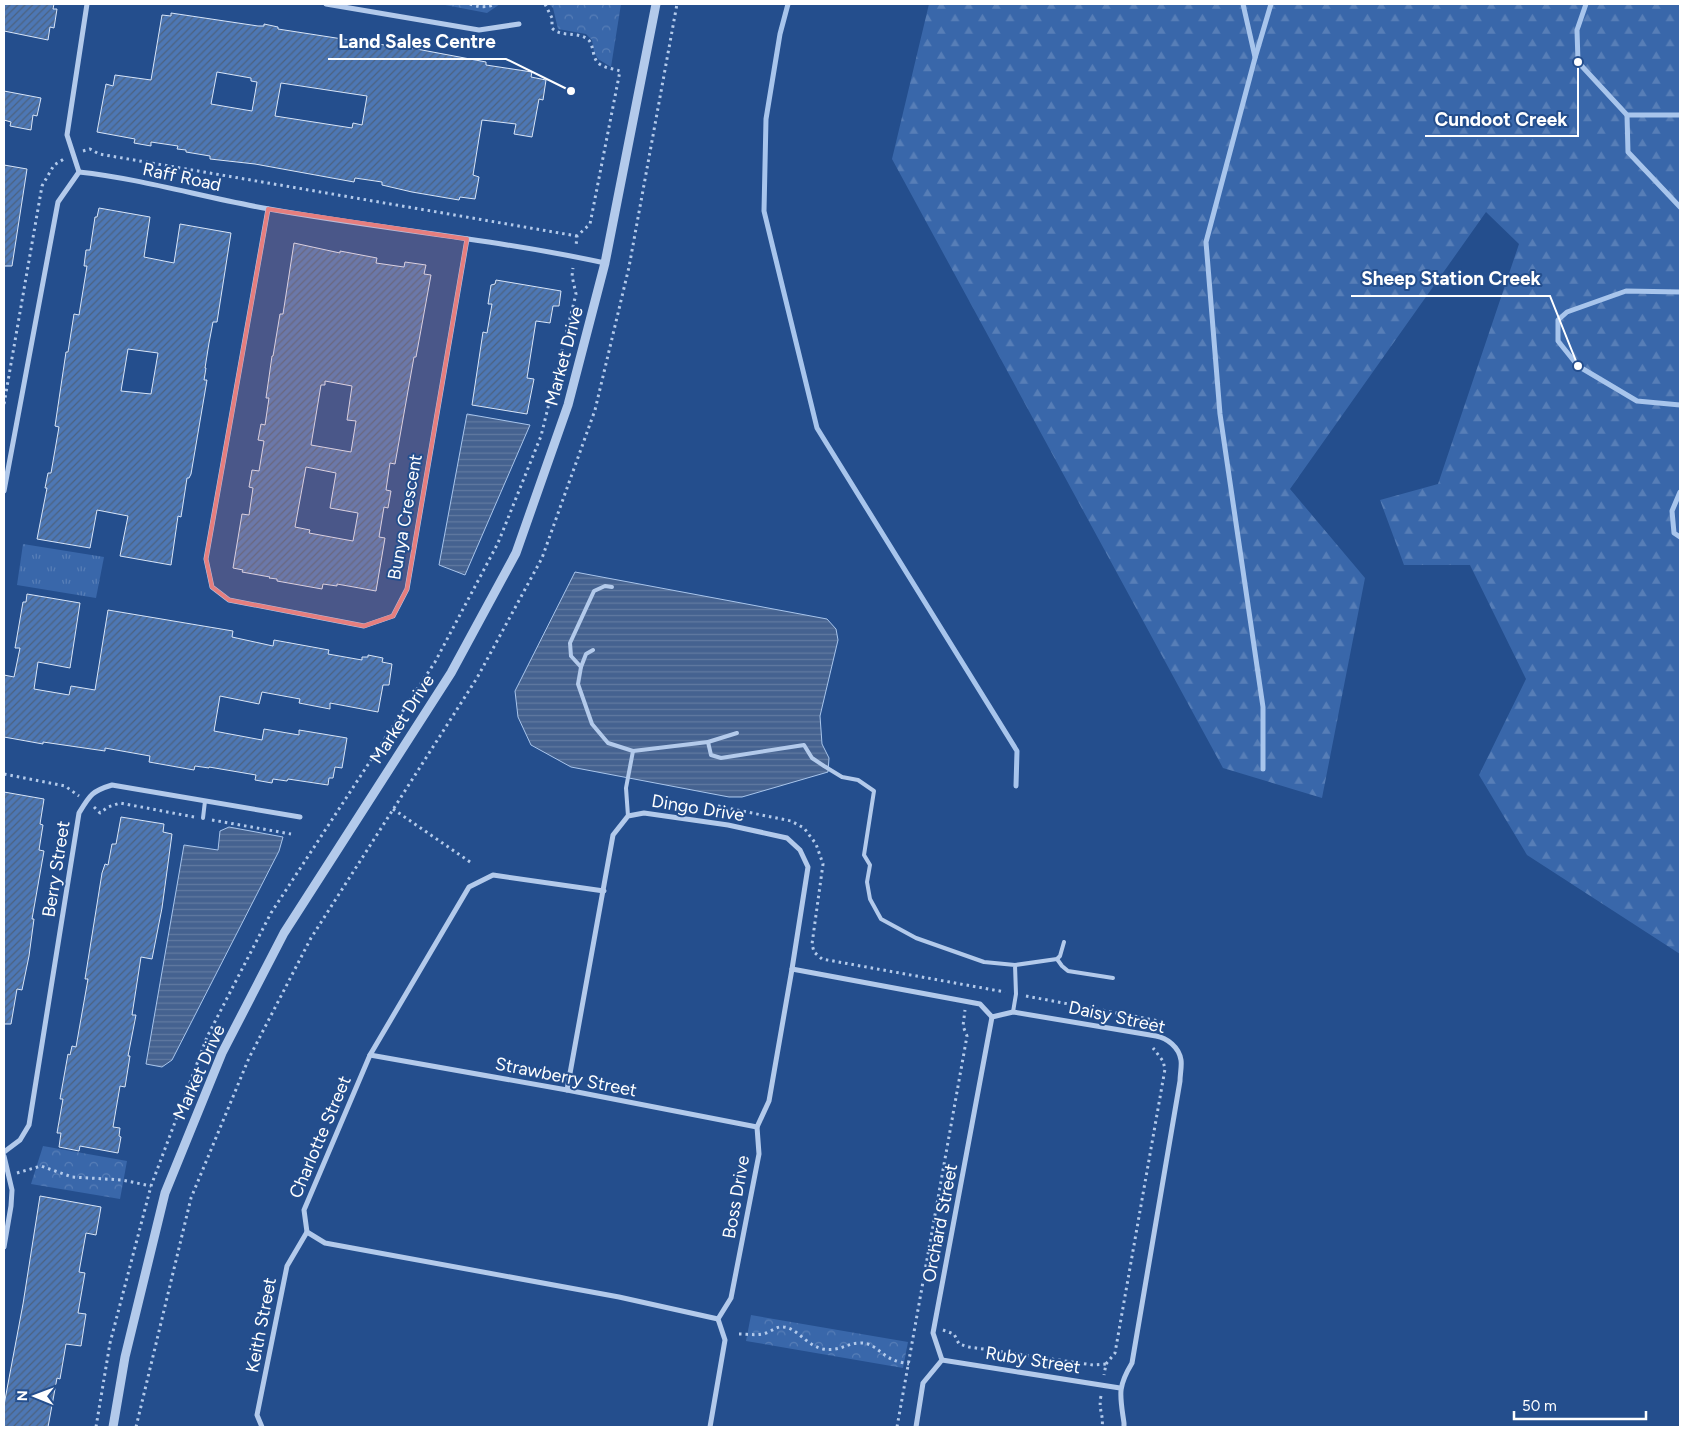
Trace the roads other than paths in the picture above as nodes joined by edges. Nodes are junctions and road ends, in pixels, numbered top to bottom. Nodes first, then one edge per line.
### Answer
1 (88, 4) edge
2 (326, 4) edge
3 (656, 4) edge
4 (519, 24) dead end
5 (79, 172) junction
6 (268, 209) junction
7 (467, 239) junction
8 (606, 263) junction
9 (4, 491) edge
10 (612, 587) dead end
11 (592, 650) dead end
12 (581, 667) junction
13 (737, 732) dead end
14 (708, 742) junction
15 (633, 751) junction
16 (205, 801) junction
17 (628, 816) junction
18 (300, 817) dead end
19 (203, 818) road end
20 (604, 890) junction
21 (1064, 942) dead end
22 (1057, 959) junction
23 (1015, 965) junction
24 (792, 969) junction
25 (1114, 978) dead end
26 (1013, 1012) junction
27 (992, 1018) junction
28 (370, 1055) junction
29 (567, 1090) junction
30 (757, 1128) junction
31 (4, 1152) edge
32 (4, 1156) edge
33 (307, 1232) junction
34 (4, 1247) edge
35 (718, 1319) junction
36 (942, 1360) junction
37 (1120, 1388) junction
38 (113, 1427) edge
39 (262, 1427) edge
40 (710, 1427) edge
41 (916, 1427) edge
42 (1124, 1427) edge

1 - 5 street
2 - 4 street
3 - 8 street, Market Drive
5 - 6 street, Raff Road
5 - 9 street
6 - 7 street, Raff Road
6 - 7 street, Bunya Crescent
7 - 8 street, Raff Road
8 - 38 street, Market Drive
10 - 12 lane
11 - 12 lane
12 - 15 lane
13 - 14 lane
14 - 15 lane
14 - 23 lane
15 - 17 lane
16 - 18 street, Berry Street
16 - 19 lane
16 - 31 street, Berry Street
17 - 20 street, Dingo Drive
17 - 24 street, Dingo Drive
20 - 28 street, Charlotte Street
20 - 29 street, Dingo Drive
21 - 22 lane
22 - 23 lane
22 - 25 lane
23 - 26 lane
24 - 27 street
24 - 30 street, Boss Drive
26 - 27 street, Daisy Street
26 - 37 street, Daisy Street
27 - 36 street, Orchard Street
28 - 29 street, Strawberry Street
28 - 33 street, Charlotte Street
29 - 30 street, Strawberry Street
30 - 35 street, Boss Drive
32 - 34 street
33 - 35 street
33 - 39 street, Keith Street
35 - 40 street
36 - 37 street, Ruby Street
36 - 41 street
37 - 42 street

